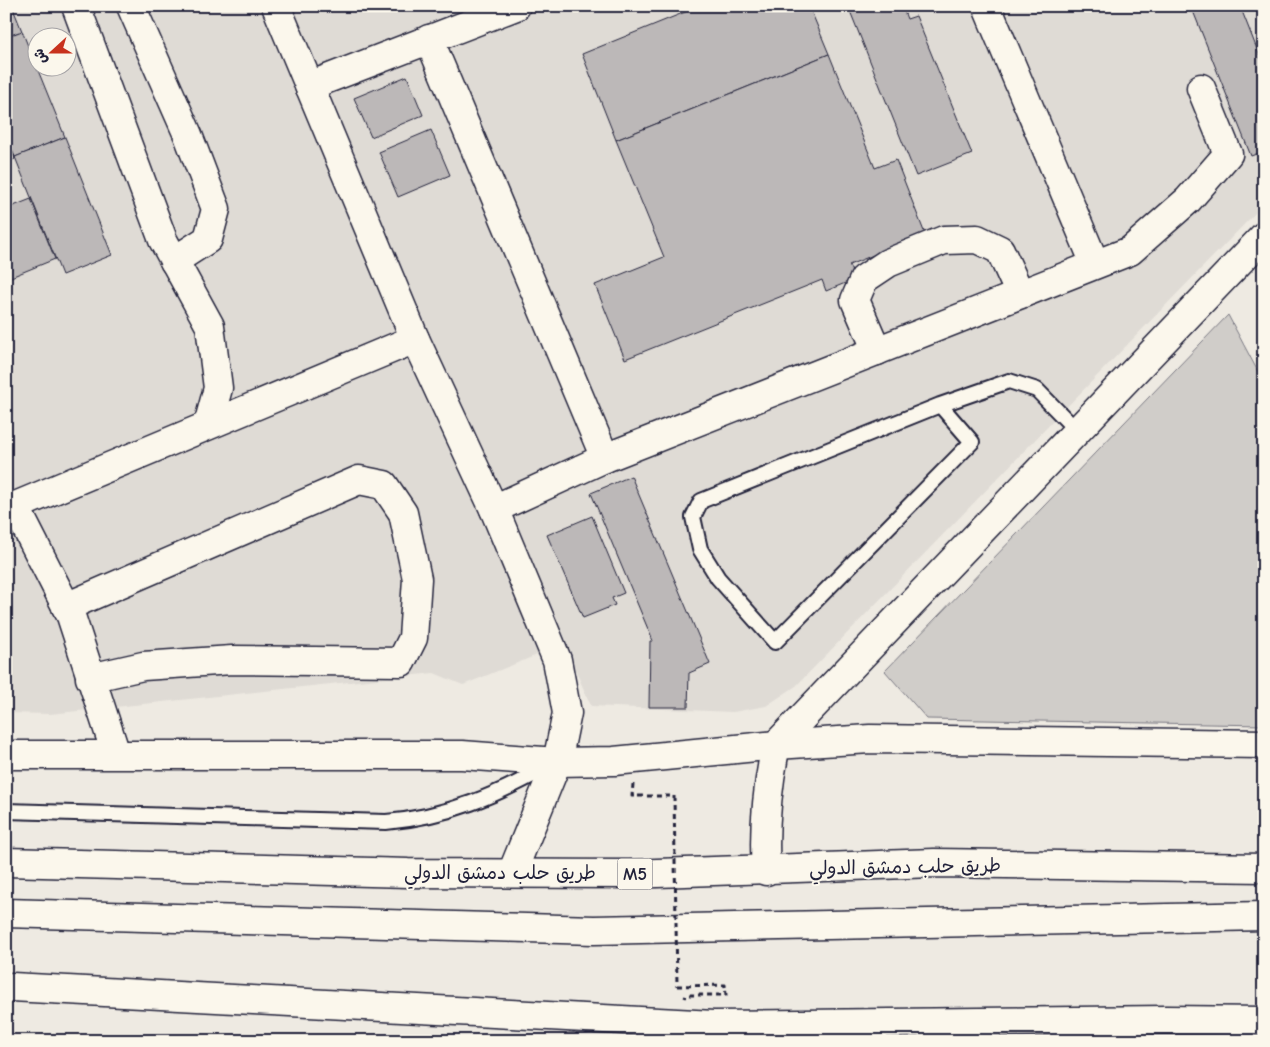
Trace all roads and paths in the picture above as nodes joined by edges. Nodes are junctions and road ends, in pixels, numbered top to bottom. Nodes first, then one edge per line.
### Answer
1 (76, 6) edge
2 (131, 6) edge
3 (276, 6) edge
4 (516, 6) edge
5 (965, 6) edge
6 (988, 7) edge
7 (430, 39) junction
8 (309, 86) junction
9 (1201, 88) dead end
10 (1264, 236) edge
11 (174, 261) junction
12 (1096, 264) junction
13 (1020, 294) junction
14 (415, 339) junction
15 (877, 351) junction
16 (940, 405) junction
17 (208, 425) junction
18 (1078, 432) junction
19 (605, 458) junction
20 (11, 508) edge
21 (494, 509) junction
22 (66, 607) junction
23 (90, 678) junction
24 (1264, 744) edge
25 (776, 745) junction
26 (116, 754) junction
27 (6, 756) edge
28 (557, 762) junction
29 (632, 796) dead end
30 (6, 811) edge
31 (6, 862) edge
32 (1264, 868) edge
33 (766, 871) junction
34 (512, 873) junction
35 (6, 913) edge
36 (1264, 916) edge
37 (6, 989) edge
38 (686, 995) dead end
39 (1264, 1021) edge

1 - 11 main road
2 - 11 main road
3 - 8 main road
4 - 7 main road
5 - 6 main road
6 - 12 main road
7 - 8 main road
7 - 19 main road
8 - 14 main road
9 - 12 main road
10 - 18 main road
11 - 17 main road
12 - 13 main road
13 - 15 main road
13 - 15 main road
14 - 17 main road
14 - 21 main road
15 - 19 main road
16 - 16 lane
16 - 18 lane
17 - 20 main road
18 - 25 main road
19 - 21 main road
20 - 22 main road
21 - 28 main road
22 - 23 main road
22 - 23 main road
23 - 26 main road
24 - 25 main road
25 - 28 main road
25 - 33 main road
26 - 27 main road
26 - 28 main road
28 - 30 lane
28 - 34 main road
29 - 38 path, bridge
31 - 34 main road, طريق حلب دمشق الدولي / M5
32 - 33 main road, طريق حلب دمشق الدولي / M5
33 - 34 main road, طريق حلب دمشق الدولي / M5
35 - 36 main road
37 - 39 main road

